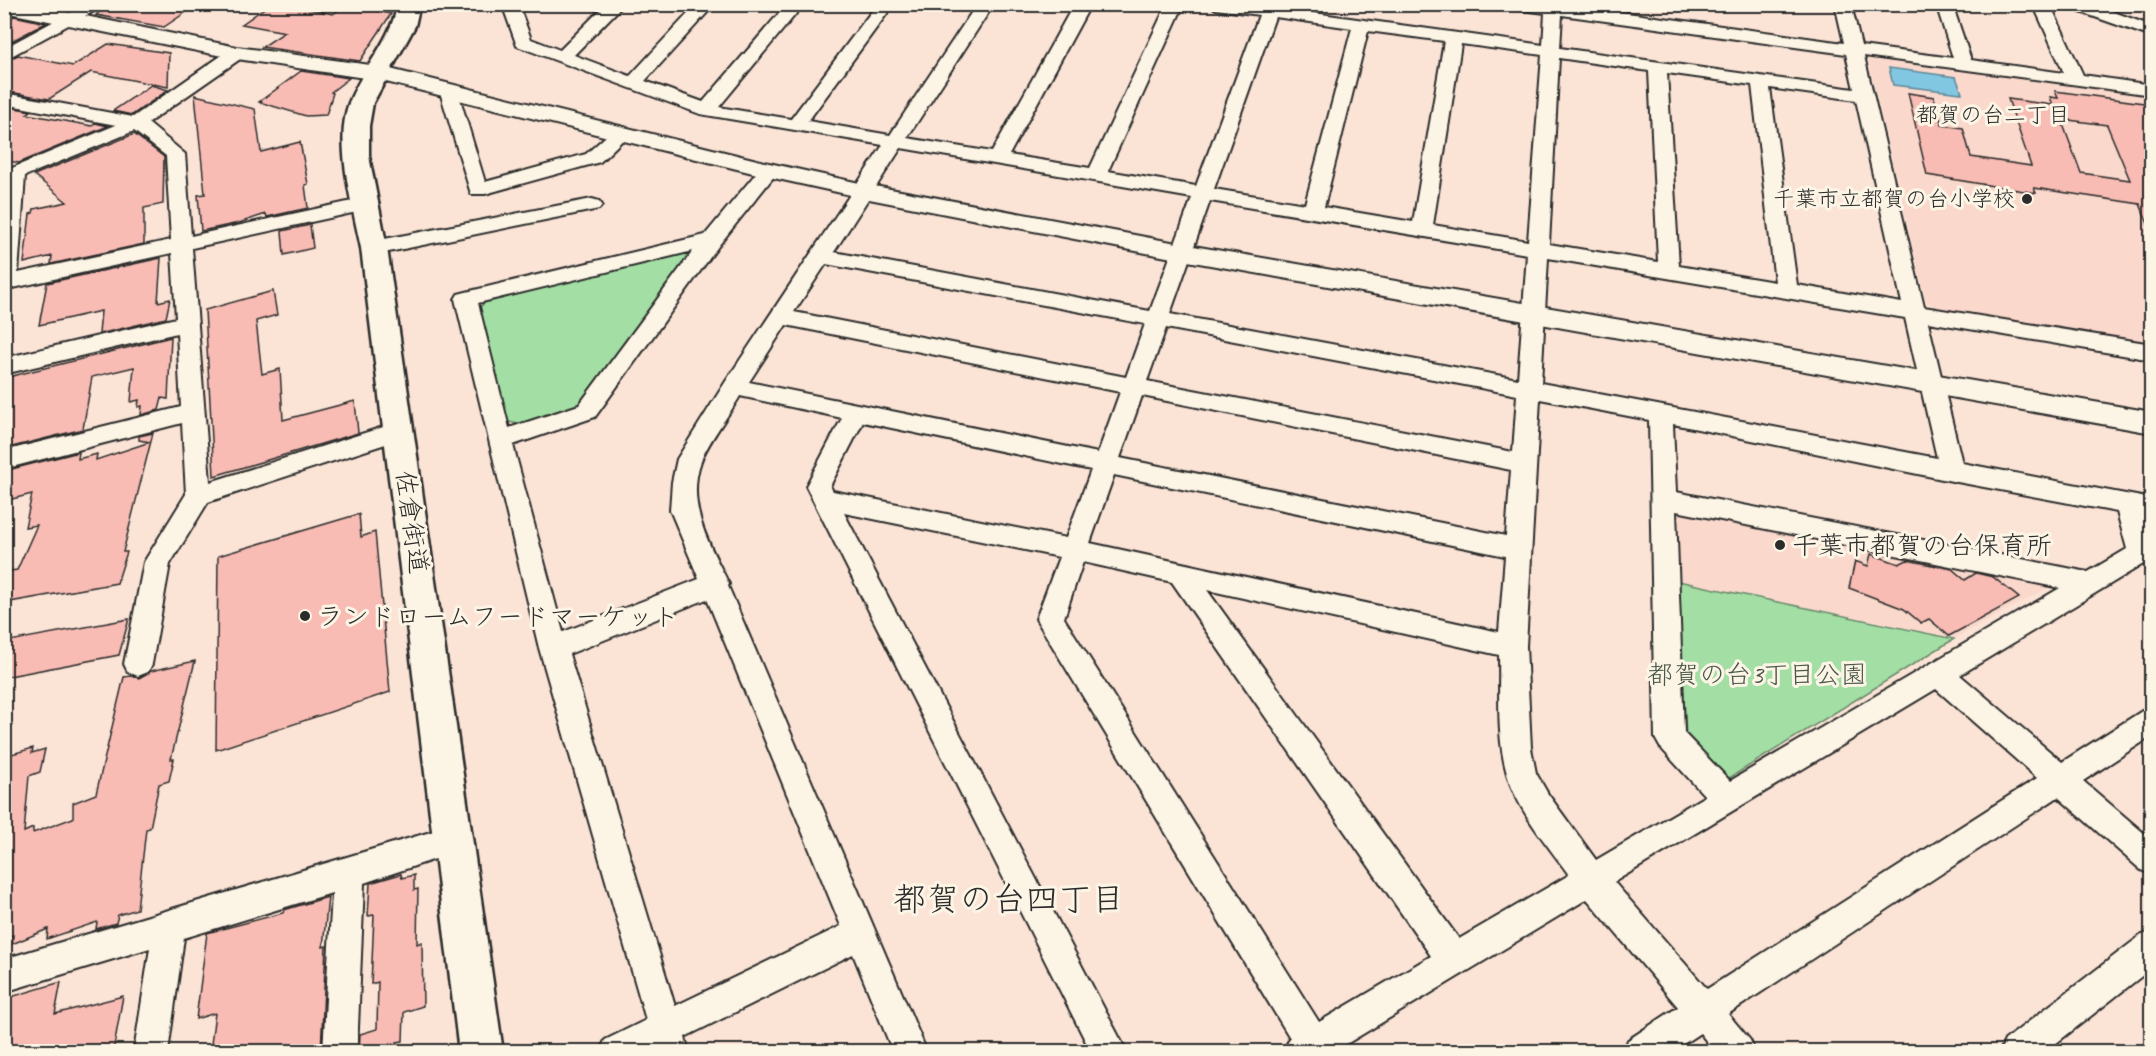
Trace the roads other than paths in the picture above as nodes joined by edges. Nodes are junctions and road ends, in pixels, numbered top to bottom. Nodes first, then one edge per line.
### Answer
1 (99, 4) edge
2 (409, 4) edge
3 (510, 4) edge
4 (616, 4) edge
5 (707, 4) edge
6 (796, 4) edge
7 (886, 4) edge
8 (986, 4) edge
9 (1083, 4) edge
10 (1176, 4) edge
11 (1216, 4) edge
12 (1515, 4) edge
13 (1843, 4) edge
14 (1944, 4) edge
15 (2041, 4) edge
16 (2075, 4) edge
17 (4, 6) edge
18 (1270, 8) edge
19 (1553, 8) edge
20 (72, 19) junction
21 (1361, 26) junction
22 (2151, 32) edge
23 (1452, 39) junction
24 (1854, 50) junction
25 (1550, 52) junction
26 (237, 53) junction
27 (4, 55) edge
28 (563, 56) junction
29 (1964, 65) junction
30 (1658, 67) junction
31 (378, 74) junction
32 (2076, 80) junction
33 (1760, 81) junction
34 (634, 82) junction
35 (2151, 90) edge
36 (449, 92) junction
37 (1864, 96) junction
38 (4, 98) edge
39 (706, 110) junction
40 (136, 123) junction
41 (796, 125) junction
42 (621, 133) junction
43 (897, 141) junction
44 (998, 158) junction
45 (769, 170) junction
46 (8, 174) edge
47 (1097, 175) junction
48 (864, 190) junction
49 (1204, 193) junction
50 (366, 204) junction
51 (592, 205) dead end
52 (1313, 211) junction
53 (1422, 229) junction
54 (712, 240) junction
55 (180, 244) junction
56 (374, 248) junction
57 (1538, 249) junction
58 (1182, 252) junction
59 (820, 256) junction
60 (1669, 273) junction
61 (6, 283) edge
62 (1787, 292) junction
63 (1915, 313) junction
64 (1534, 314) junction
65 (780, 317) junction
66 (1158, 319) junction
67 (187, 323) junction
68 (2151, 352) edge
69 (4, 366) edge
70 (1931, 385) junction
71 (1133, 386) junction
72 (734, 387) junction
73 (1529, 388) junction
74 (194, 412) junction
75 (857, 412) junction
76 (1663, 414) junction
77 (2151, 423) edge
78 (399, 430) junction
79 (500, 440) junction
80 (4, 460) edge
81 (1106, 463) junction
82 (1524, 463) junction
83 (1952, 472) junction
84 (199, 495) junction
85 (825, 499) junction
86 (1663, 499) junction
87 (2140, 507) edge
88 (1519, 549) junction
89 (1075, 550) junction
90 (1181, 574) junction
91 (2091, 583) junction
92 (716, 584) junction
93 (1512, 646) junction
94 (553, 648) junction
95 (138, 664) dead end
96 (1938, 673) junction
97 (2151, 720) edge
98 (2060, 780) junction
99 (1727, 799) junction
100 (454, 839) junction
101 (2151, 860) edge
102 (349, 874) junction
103 (1591, 879) junction
104 (170, 925) junction
105 (861, 933) junction
106 (2151, 947) edge
107 (1454, 960) junction
108 (4, 976) edge
109 (1702, 1010) junction
110 (668, 1041) edge
111 (1306, 1048) edge
112 (151, 1052) edge
113 (340, 1052) edge
114 (481, 1052) edge
115 (617, 1052) edge
116 (910, 1052) edge
117 (1110, 1052) edge
118 (1640, 1052) edge
119 (1738, 1052) edge
120 (2018, 1052) edge

1 - 20 street
2 - 31 main road, 佐倉街道
3 - 28 street
4 - 28 street
5 - 34 street
6 - 39 street
7 - 41 street
8 - 43 street
9 - 44 street
10 - 47 street
11 - 18 street
12 - 19 street
13 - 24 street
14 - 29 street
15 - 32 street
16 - 22 street
17 - 20 street
18 - 21 street
18 - 49 street
19 - 24 street
19 - 25 street
20 - 26 street
20 - 27 street
21 - 23 street
21 - 52 street
23 - 25 street
23 - 53 street
24 - 29 street
24 - 37 street
25 - 30 street
25 - 57 street
26 - 31 street
26 - 40 street
28 - 34 street
29 - 32 street
30 - 33 street
30 - 60 street
31 - 36 street
31 - 50 main road, 佐倉街道
32 - 35 street
33 - 37 street
33 - 62 street
34 - 39 street
36 - 42 street
36 - 42 street
37 - 63 street
38 - 40 street
39 - 41 street
40 - 46 street
40 - 55 street
41 - 43 street
42 - 45 street
43 - 44 street
43 - 48 street
44 - 47 street
45 - 48 street
45 - 54 street
46 - 61 street
47 - 49 street
48 - 58 street
48 - 59 street
49 - 52 street
49 - 58 street
50 - 55 street
50 - 56 main road, 佐倉街道
51 - 56 street
52 - 53 street
53 - 57 street
54 - 79 street
54 - 79 street
55 - 61 street
55 - 67 street
56 - 78 main road, 佐倉街道
57 - 60 street
57 - 64 street
58 - 64 street
58 - 66 street
59 - 65 street
59 - 66 street
60 - 62 street
62 - 63 street
63 - 68 street
63 - 70 street
64 - 70 street
64 - 73 street
65 - 71 street
65 - 72 street
66 - 71 street
66 - 73 street
67 - 69 street
67 - 74 street
70 - 77 street
70 - 83 street
71 - 81 street
71 - 82 street
72 - 75 street
72 - 92 street
73 - 76 street
73 - 82 street
74 - 80 street
74 - 84 street
75 - 81 street
75 - 85 street
76 - 83 street
76 - 86 street
78 - 84 street
78 - 100 main road, 佐倉街道
79 - 94 street
81 - 88 street
81 - 89 street
82 - 88 street
83 - 87 street
84 - 95 street
85 - 89 street
85 - 117 street
86 - 91 street
86 - 99 street
87 - 91 street
88 - 93 street
89 - 90 street
89 - 111 street
90 - 93 street
90 - 107 street
91 - 96 street
92 - 94 street
92 - 105 street
93 - 103 street
94 - 110 street
96 - 98 street
96 - 99 street
97 - 98 street
98 - 101 street
98 - 109 street
99 - 103 street
100 - 102 street
100 - 114 main road, 佐倉街道
102 - 104 street
102 - 113 street
103 - 107 street
103 - 109 street
104 - 108 street
104 - 112 street
105 - 110 street
105 - 116 street
106 - 120 street
107 - 111 street
109 - 118 street
109 - 119 street
110 - 115 street

